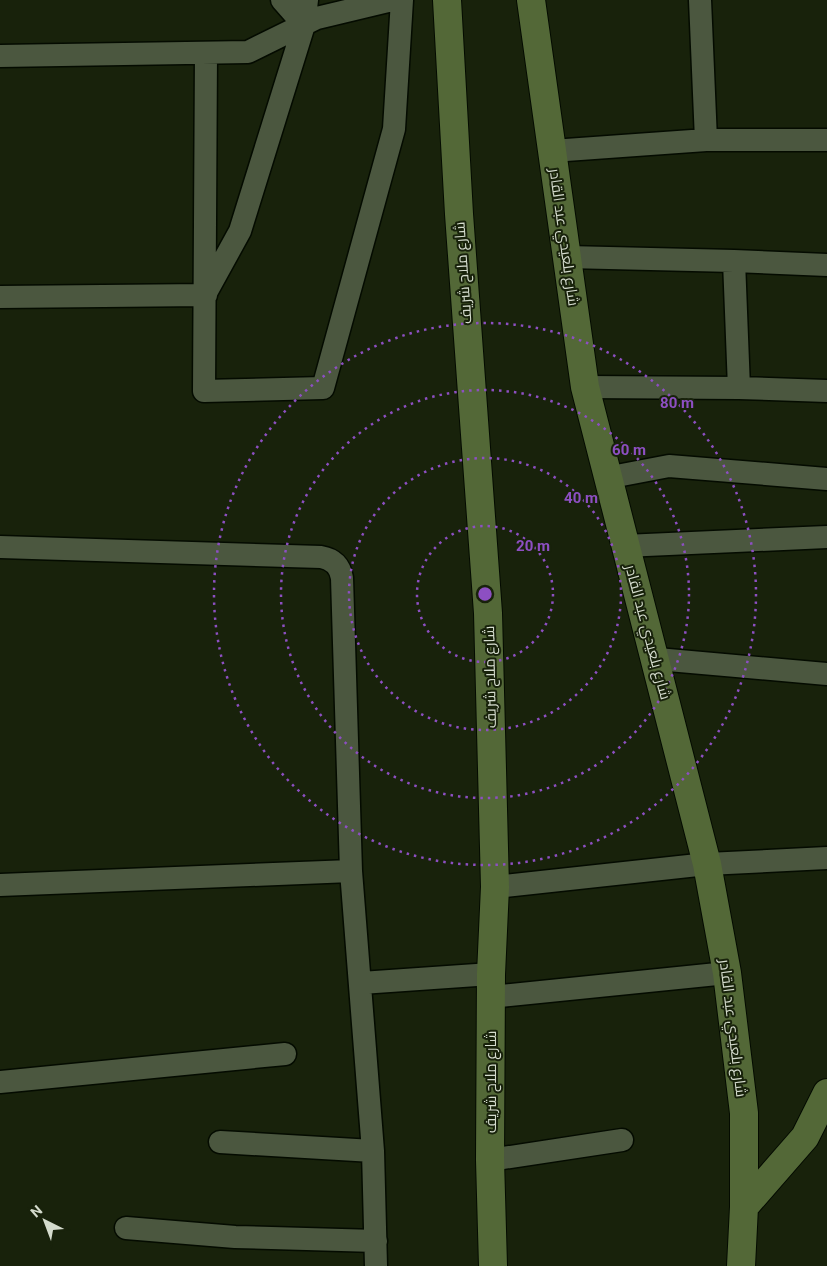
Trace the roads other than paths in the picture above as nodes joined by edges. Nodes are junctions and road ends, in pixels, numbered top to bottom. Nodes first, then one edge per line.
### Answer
1 (282, 0) edge
2 (307, 0) edge
3 (392, 0) edge
4 (402, 0) edge
5 (447, 0) edge
6 (531, 0) edge
7 (700, 0) edge
8 (304, 25) junction
9 (206, 53) junction
10 (0, 56) edge
11 (706, 140) junction
12 (827, 140) edge
13 (552, 151) junction
14 (567, 257) junction
15 (734, 261) junction
16 (827, 265) edge
17 (206, 295) junction
18 (0, 296) edge
19 (585, 387) junction
20 (739, 388) junction
21 (827, 391) edge
22 (606, 478) junction
23 (827, 479) edge
24 (827, 537) edge
25 (624, 546) junction
26 (0, 547) edge
27 (656, 659) junction
28 (827, 674) edge
29 (827, 858) edge
30 (707, 864) junction
31 (351, 871) junction
32 (0, 885) edge
33 (495, 887) junction
34 (727, 973) junction
35 (361, 983) junction
36 (491, 985) junction
37 (285, 1054) dead end
38 (0, 1082) edge
39 (827, 1093) edge
40 (622, 1140) dead end
41 (220, 1142) dead end
42 (373, 1151) junction
43 (490, 1160) junction
44 (744, 1207) junction
45 (126, 1228) dead end
46 (376, 1241) junction
47 (376, 1266) edge
48 (493, 1266) edge
49 (741, 1266) edge

1 - 8 street
2 - 8 street
3 - 8 street
4 - 17 street
5 - 33 street, شارع ملاح شريف
6 - 13 street, شارع بلعيدي عبد القادر
7 - 11 street
8 - 9 street
8 - 17 street
9 - 10 street
9 - 17 street
11 - 12 street
11 - 13 street
13 - 14 street, شارع بلعيدي عبد القادر
14 - 15 street
14 - 19 street, شارع بلعيدي عبد القادر
15 - 16 street
15 - 20 street
17 - 18 street
19 - 20 street
19 - 22 street, شارع بلعيدي عبد القادر
20 - 21 street
22 - 23 street
22 - 25 street, شارع بلعيدي عبد القادر
24 - 25 street
25 - 27 street, شارع بلعيدي عبد القادر
26 - 31 street
27 - 28 street
27 - 30 street, شارع بلعيدي عبد القادر
29 - 30 street
30 - 33 street
30 - 34 street, شارع بلعيدي عبد القادر
31 - 32 street
31 - 35 street
33 - 36 street, شارع ملاح شريف
34 - 36 street
34 - 44 street, شارع بلعيدي عبد القادر
35 - 36 street
35 - 42 street
36 - 43 street, شارع ملاح شريف
37 - 38 street
39 - 44 street
40 - 43 street
41 - 42 street
42 - 46 street
43 - 48 street, شارع ملاح شريف
44 - 49 street, شارع بلعيدي عبد القادر
45 - 46 street
46 - 47 street

